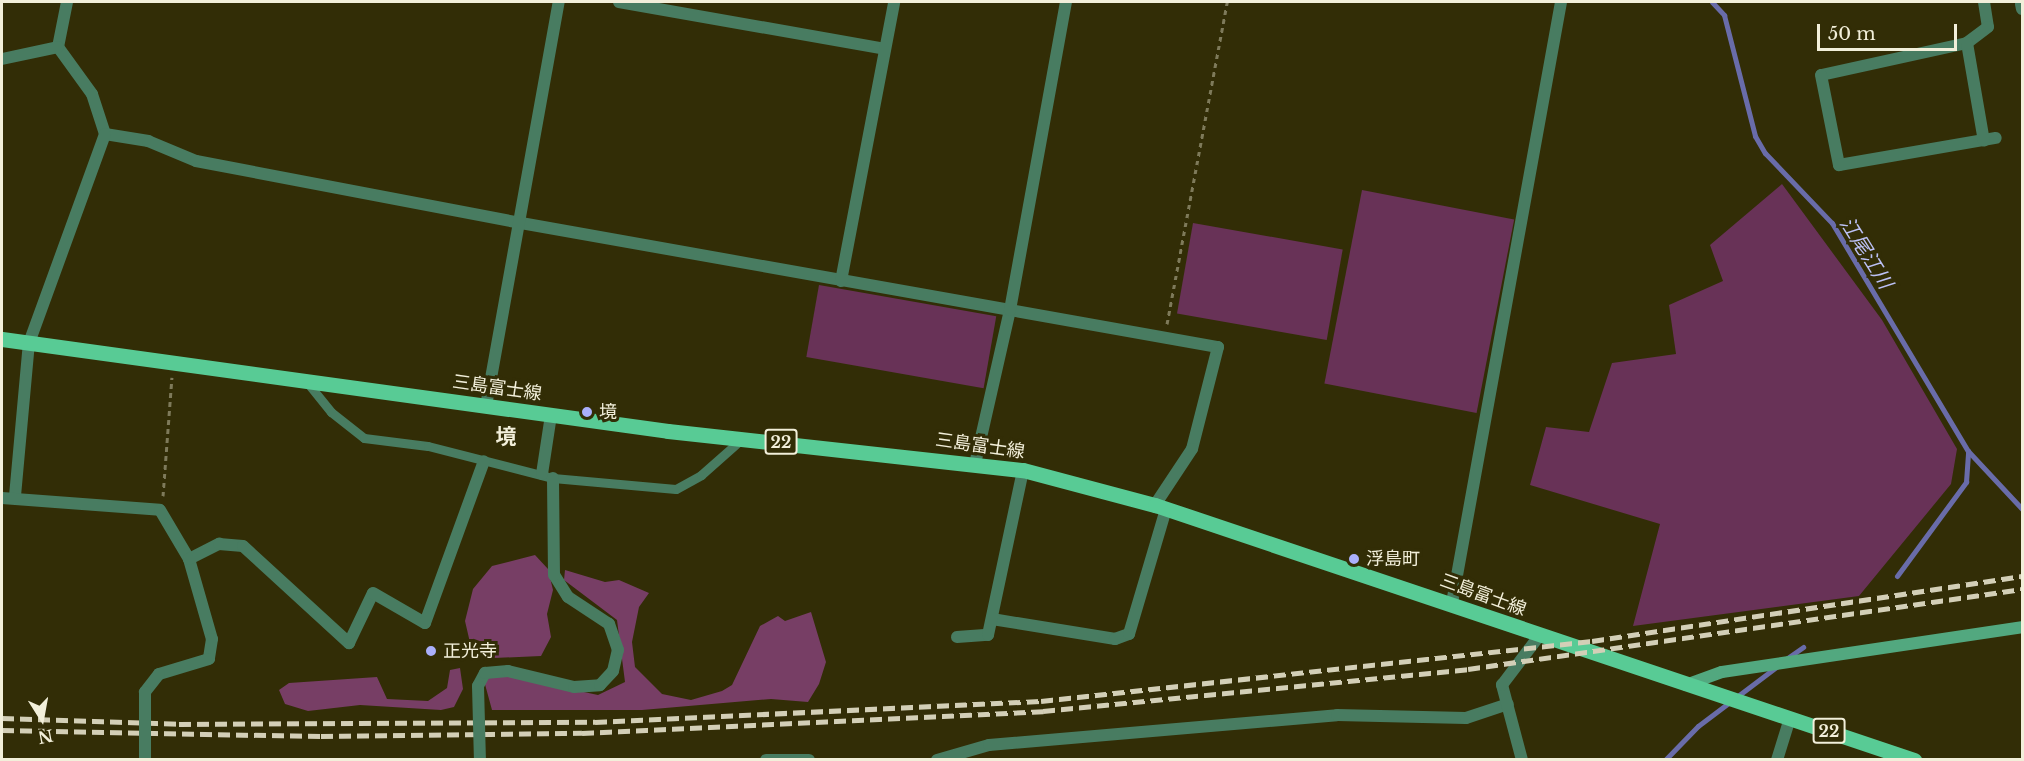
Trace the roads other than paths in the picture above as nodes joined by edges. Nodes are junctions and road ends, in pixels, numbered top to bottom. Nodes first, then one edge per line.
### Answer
1 (67, 2) edge
2 (559, 2) edge
3 (619, 2) edge
4 (894, 2) edge
5 (1066, 2) edge
6 (1561, 2) edge
7 (1984, 2) edge
8 (1967, 43) junction
9 (58, 47) junction
10 (885, 50) junction
11 (2, 59) edge
12 (105, 134) junction
13 (520, 223) junction
14 (841, 281) junction
15 (1010, 310) junction
16 (2, 339) edge
17 (29, 343) junction
18 (306, 381) junction
19 (486, 406) junction
20 (551, 415) junction
21 (743, 438) junction
22 (484, 461) junction
23 (975, 464) junction
24 (1023, 470) junction
25 (548, 476) junction
26 (15, 496) junction
27 (2, 498) edge
28 (1160, 507) junction
29 (189, 559) junction
30 (1452, 603) junction
31 (992, 619) junction
32 (2022, 627) edge
33 (1539, 636) junction
34 (957, 637) dead end
35 (1686, 685) junction
36 (1508, 704) junction
37 (1790, 718) junction
38 (145, 759) edge
39 (480, 759) edge
40 (766, 759) edge
41 (809, 759) edge
42 (937, 759) edge
43 (1522, 759) edge
44 (1777, 759) edge
45 (1914, 759) edge

1 - 9 street
2 - 13 street
3 - 10 street
4 - 10 street
5 - 15 street
6 - 30 street
7 - 8 street
8 - 8 street
9 - 11 street
9 - 12 street
10 - 14 street
12 - 13 street
12 - 17 street
13 - 14 street
13 - 19 street
14 - 15 street
15 - 23 street
15 - 28 street
16 - 17 main road, 三島富士線 / 22
17 - 18 main road, 三島富士線 / 22
17 - 26 street
18 - 19 main road, 三島富士線 / 22
18 - 22 lane
19 - 20 main road, 三島富士線 / 22
20 - 21 main road, 三島富士線 / 22
20 - 25 street
21 - 23 main road, 三島富士線 / 22
21 - 25 lane
22 - 25 lane
22 - 29 street
23 - 24 main road, 三島富士線 / 22
24 - 28 main road, 三島富士線 / 22
24 - 31 street
25 - 39 street, bridge
26 - 27 street
26 - 29 street
28 - 30 main road, 三島富士線 / 22
28 - 31 street
29 - 38 street, bridge
30 - 33 main road, 三島富士線 / 22
31 - 34 street
32 - 35 street
33 - 35 main road, 三島富士線 / 22
33 - 36 street
35 - 37 main road, 三島富士線 / 22
36 - 42 street
36 - 43 street
37 - 44 street
37 - 45 main road, 三島富士線 / 22
40 - 41 street

